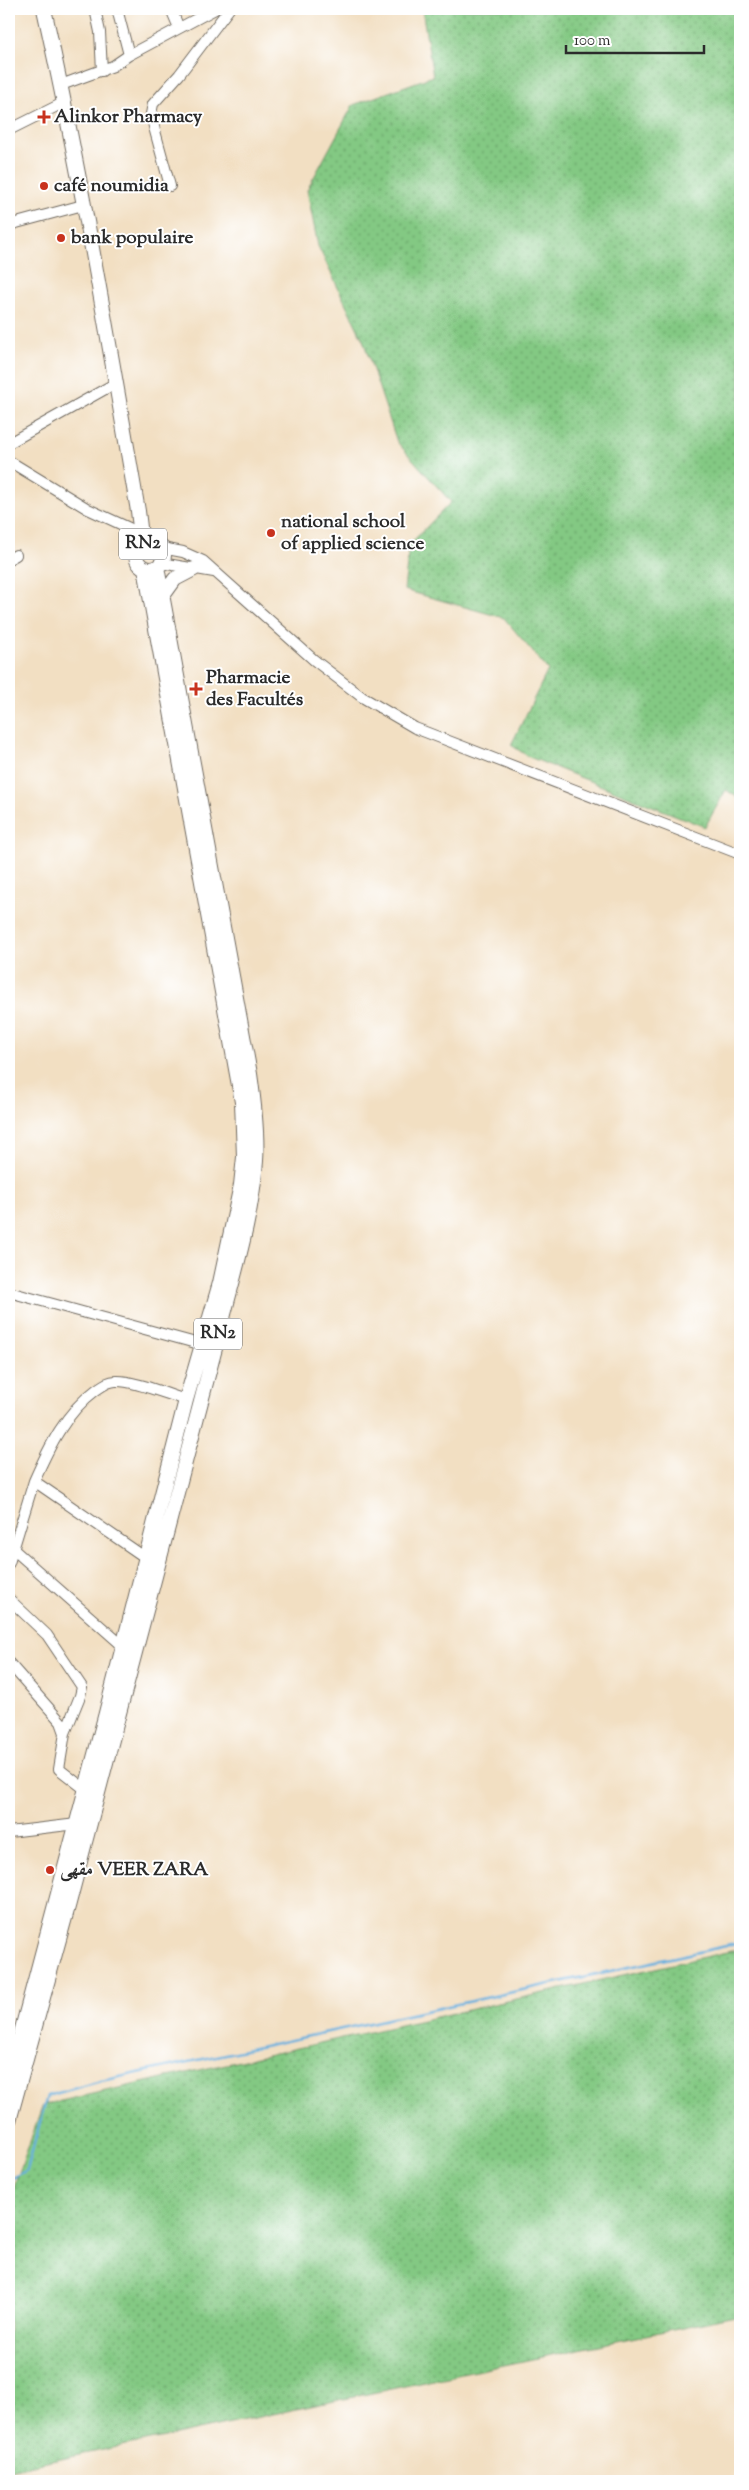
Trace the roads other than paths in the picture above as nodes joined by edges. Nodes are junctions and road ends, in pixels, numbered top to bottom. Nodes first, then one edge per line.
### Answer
1 (44, 9) edge
2 (95, 9) edge
3 (117, 9) edge
4 (171, 9) edge
5 (215, 9) edge
6 (229, 9) edge
7 (179, 28) junction
8 (129, 55) junction
9 (102, 71) junction
10 (61, 85) junction
11 (63, 103) junction
12 (9, 130) edge
13 (170, 186) dead end
14 (83, 204) junction
15 (9, 225) edge
16 (116, 383) junction
17 (9, 443) edge
18 (9, 461) edge
19 (149, 542) junction
20 (155, 566) junction
21 (194, 569) junction
22 (214, 572) junction
23 (162, 597) junction
24 (740, 854) edge
25 (9, 1292) edge
26 (203, 1345) junction
27 (186, 1400) junction
28 (34, 1482) junction
29 (13, 1549) junction
30 (146, 1558) junction
31 (9, 1563) edge
32 (9, 1599) edge
33 (123, 1646) junction
34 (9, 1663) edge
35 (65, 1733) junction
36 (86, 1790) junction
37 (77, 1824) junction
38 (9, 1832) edge
39 (9, 2078) edge
40 (9, 2121) edge

1 - 10 highway, RN2
2 - 9 street
3 - 8 street
4 - 7 street
5 - 7 street
6 - 13 street
7 - 8 street
8 - 9 street
9 - 10 street
10 - 11 highway, RN2
11 - 12 street
11 - 14 highway, RN2
14 - 15 street
14 - 16 highway, RN2
16 - 17 street
16 - 19 highway, RN2
18 - 19 street
19 - 20 highway, RN2
19 - 20 highway, RN2
19 - 22 street
20 - 21 street
20 - 23 highway, RN2
20 - 26 highway, RN2
21 - 22 street
21 - 23 highway
22 - 24 street
23 - 40 highway, RN2
25 - 26 street
26 - 27 highway, RN2
27 - 28 street
27 - 30 highway, RN2
28 - 29 street
28 - 30 street
29 - 31 street
29 - 33 street
30 - 33 highway, RN2
32 - 35 street
33 - 36 highway, RN2
34 - 35 street
35 - 36 street
36 - 37 highway, RN2
37 - 38 street
37 - 39 highway, RN2

